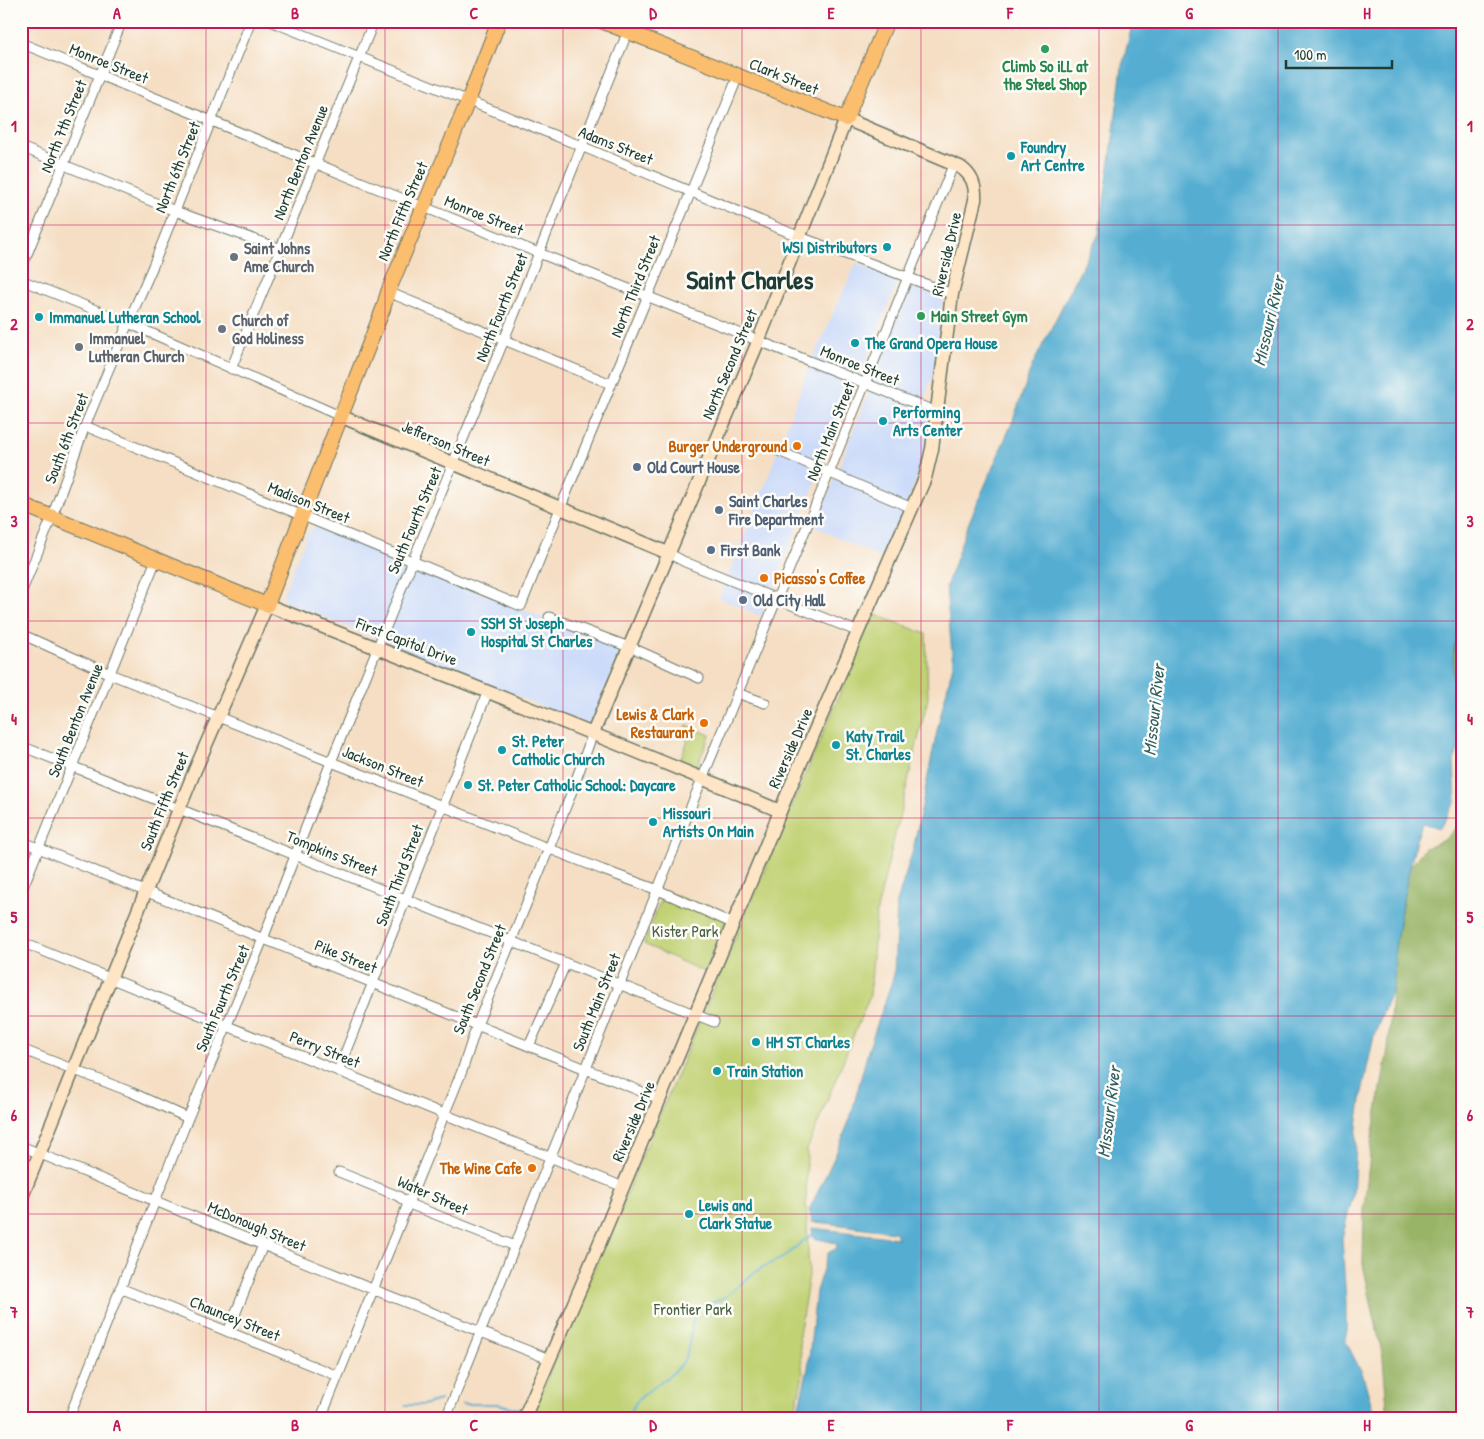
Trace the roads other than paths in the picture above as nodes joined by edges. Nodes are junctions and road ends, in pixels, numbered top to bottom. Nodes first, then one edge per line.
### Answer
1 (122, 21) edge
2 (251, 21) edge
3 (270, 21) edge
4 (374, 21) edge
5 (499, 21) edge
6 (601, 21) edge
7 (887, 21) edge
8 (630, 27) edge
9 (21, 43) edge
10 (359, 57) junction
11 (100, 75) junction
12 (738, 76) junction
13 (468, 101) junction
14 (846, 119) junction
15 (211, 121) junction
16 (581, 146) junction
17 (21, 147) edge
18 (954, 163) junction
19 (316, 164) junction
20 (63, 165) junction
21 (690, 191) junction
22 (422, 206) junction
23 (175, 211) junction
24 (800, 237) junction
25 (281, 249) junction
26 (540, 253) junction
27 (21, 269) edge
28 (908, 279) junction
29 (21, 280) edge
30 (388, 292) junction
31 (952, 294) junction
32 (648, 296) junction
33 (128, 323) junction
34 (504, 340) junction
35 (758, 342) junction
36 (231, 369) junction
37 (611, 384) junction
38 (865, 384) junction
39 (937, 412) junction
40 (340, 416) junction
41 (85, 426) junction
42 (774, 449) dead end
43 (453, 464) junction
44 (829, 473) junction
45 (21, 504) edge
46 (560, 508) junction
47 (912, 508) junction
48 (303, 515) junction
49 (52, 517) junction
50 (668, 553) junction
51 (156, 560) junction
52 (413, 561) junction
53 (21, 593) edge
54 (777, 598) junction
55 (267, 605) junction
56 (549, 617) dead end
57 (859, 632) junction
58 (21, 634) edge
59 (377, 648) junction
60 (630, 648) junction
61 (110, 674) junction
62 (699, 678) dead end
63 (488, 691) junction
64 (737, 693) junction
65 (765, 703) dead end
66 (218, 716) junction
67 (593, 733) junction
68 (21, 746) edge
69 (331, 762) junction
70 (72, 766) junction
71 (702, 778) junction
72 (442, 806) junction
73 (179, 809) junction
74 (780, 811) junction
75 (21, 841) edge
76 (39, 848) junction
77 (549, 849) junction
78 (295, 855) junction
79 (658, 890) junction
80 (146, 891) junction
81 (21, 892) edge
82 (406, 899) junction
83 (734, 924) junction
84 (263, 939) junction
85 (512, 941) junction
86 (21, 942) edge
87 (566, 963) junction
88 (111, 978) junction
89 (373, 983) junction
90 (619, 984) junction
91 (695, 1014) junction
92 (714, 1022) dead end
93 (227, 1025) junction
94 (477, 1025) junction
95 (529, 1046) junction
96 (21, 1049) edge
97 (586, 1069) junction
98 (74, 1070) junction
99 (338, 1071) junction
100 (660, 1099) junction
101 (445, 1114) junction
102 (188, 1118) junction
103 (21, 1146) edge
104 (39, 1154) junction
105 (551, 1156) junction
106 (339, 1172) dead end
107 (616, 1184) dead end
108 (21, 1199) edge
109 (155, 1200) junction
110 (409, 1204) junction
111 (263, 1245) junction
112 (515, 1246) junction
113 (120, 1288) junction
114 (374, 1290) junction
115 (228, 1332) junction
116 (481, 1332) junction
117 (549, 1359) junction
118 (338, 1376) junction
119 (69, 1418) edge
120 (321, 1418) edge
121 (446, 1418) edge
122 (524, 1418) edge

1 - 11 street, North 7th Street
2 - 15 street, North 6th Street
3 - 10 street, Adams Street
4 - 10 street, North Benton Avenue
5 - 13 main road, North Fifth Street
6 - 8 main road, Clark Street
7 - 14 main road, North Second Street
8 - 12 main road, Clark Street
8 - 16 street, North Fourth Street
9 - 11 street, Monroe Street
10 - 13 street, Adams Street
10 - 19 street, North Benton Avenue
11 - 15 street, Monroe Street
11 - 20 street, North 7th Street
12 - 14 main road, Clark Street
12 - 21 street, North Third Street
13 - 16 street, Adams Street
13 - 22 main road, North Fifth Street
14 - 18 street, Clark Street
14 - 24 street, North Second Street
15 - 19 street, Monroe Street
15 - 23 street, North 6th Street
16 - 21 street, Adams Street
16 - 26 street, North Fourth Street
17 - 20 street
18 - 28 street, North Main Street
18 - 31 street, Riverside Drive
19 - 22 street, Monroe Street
19 - 25 street, North Benton Avenue
20 - 23 street
20 - 27 street, North 7th Street
21 - 24 street, Adams Street
21 - 32 street, North Third Street
22 - 26 street, Monroe Street
22 - 30 main road, North Fifth Street
23 - 25 street
23 - 33 street, North 6th Street
24 - 28 street, Adams Street
24 - 35 street, North Second Street
25 - 36 street, North Benton Avenue
26 - 32 street, Monroe Street
26 - 34 street, North Fourth Street
28 - 31 street, Adams Street
28 - 38 street, North Main Street
29 - 33 street, Jefferson Street
30 - 34 street
30 - 40 main road, North Fifth Street
31 - 39 street, Riverside Drive
32 - 35 street, Monroe Street
32 - 37 street, North Third Street
33 - 36 street, Jefferson Street
33 - 41 street, South 6th Street
34 - 37 street
34 - 43 street, North Fourth Street
35 - 38 street, Monroe Street
35 - 50 street, North Second Street
36 - 40 street, Jefferson Street
37 - 46 street, North Third Street
38 - 39 street, Monroe Street
38 - 44 street, North Main Street
39 - 47 street, Riverside Drive
40 - 43 street, Jefferson Street
40 - 48 main road, South Fifth Street
41 - 48 street, Madison Street
41 - 49 street, South 6th Street
42 - 44 street
43 - 46 street, Jefferson Street
43 - 52 street, South Fourth Street
44 - 47 street
44 - 54 street, North Main Street
45 - 49 main road, First Capitol Drive
46 - 50 street, Jefferson Street
46 - 52 street, Madison Street
47 - 57 street, Riverside Drive
48 - 52 street, Madison Street
48 - 55 main road, South Fifth Street
49 - 51 main road, First Capitol Drive
49 - 53 street, South 6th Street
50 - 54 street, Jefferson Street
50 - 60 street, South Second Street
51 - 55 main road, First Capitol Drive
51 - 61 street, South Benton Avenue
52 - 59 street, South Fourth Street
54 - 57 street, Jefferson Street
54 - 64 street, South Main Street
55 - 59 street, First Capitol Drive
55 - 66 street, South Fifth Street
56 - 60 street
57 - 74 street, Riverside Drive
58 - 61 street, Jackson Street
59 - 63 street, First Capitol Drive
59 - 69 street, South Fourth Street
60 - 62 street
60 - 67 street, South Second Street
61 - 66 street, Jackson Street
61 - 70 street, South Benton Avenue
63 - 67 street, First Capitol Drive
63 - 72 street, South Third Street
64 - 65 street
64 - 71 street, South Main Street
66 - 69 street, Jackson Street
66 - 73 street, South Fifth Street
67 - 71 street, First Capitol Drive
67 - 77 street, South Second Street
68 - 70 street, Tompkins Street
69 - 72 street, Jackson Street
69 - 78 street, South Fourth Street
70 - 73 street, Tompkins Street
70 - 76 street, South Benton Avenue
71 - 74 street, First Capitol Drive
71 - 79 street, South Main Street
72 - 77 street, Jackson Street
72 - 82 street, South Third Street
73 - 78 street, Tompkins Street
73 - 80 street, South Fifth Street
74 - 83 street, Riverside Drive
75 - 76 street, Pike Street
76 - 80 street, Pike Street
76 - 81 street, South Benton Avenue
77 - 79 street, Jackson Street
77 - 85 street, South Second Street
78 - 82 street, Tompkins Street
78 - 84 street, South Fourth Street
79 - 83 street, Jackson Street
79 - 90 street, South Main Street
80 - 84 street, Pike Street
80 - 88 street, South Fifth Street
82 - 85 street, Tompkins Street
82 - 89 street, South Third Street
83 - 91 street, Riverside Drive
84 - 89 street, Pike Street
84 - 93 street, South Fourth Street
85 - 87 street, Tompkins Street
85 - 94 street, South Second Street
86 - 88 street, Perry Street
87 - 90 street, Tompkins Street
87 - 95 street
88 - 93 street, Perry Street
88 - 98 street, South Fifth Street
89 - 94 street, Pike Street
89 - 99 street, South Third Street
90 - 91 street, Tompkins Street
90 - 97 street, South Main Street
91 - 92 street, Tompkins Street
91 - 100 street, Riverside Drive
93 - 99 street, Perry Street
93 - 102 street, South Fourth Street
94 - 95 street, Pike Street
94 - 101 street, South Second Street
95 - 97 street, Pike Street
96 - 98 street
97 - 100 street, Pike Street
97 - 105 street, South Main Street
98 - 102 street
98 - 104 street, South Fifth Street
99 - 101 street, Perry Street
100 - 117 street, Riverside Drive
101 - 105 street, Perry Street
101 - 110 street, South Second Street
102 - 109 street, South Fourth Street
103 - 104 street, McDonough Street
104 - 108 street, South Fifth Street
104 - 109 street, McDonough Street
105 - 107 street, Perry Street
105 - 112 street, South Main Street
106 - 110 street, Water Street
109 - 111 street, McDonough Street
109 - 113 street, South Fourth Street
110 - 112 street, Water Street
110 - 114 street, South Second Street
111 - 114 street, McDonough Street
111 - 115 street
112 - 116 street, South Main Street
113 - 115 street, Chauncey Street
113 - 119 street, South Fourth Street
114 - 116 street, McDonough Street
114 - 118 street, South Second Street
115 - 118 street, Chauncey Street
116 - 117 street, McDonough Street
116 - 121 street, South Main Street
117 - 122 street, Riverside Drive
118 - 120 street, South Second Street

